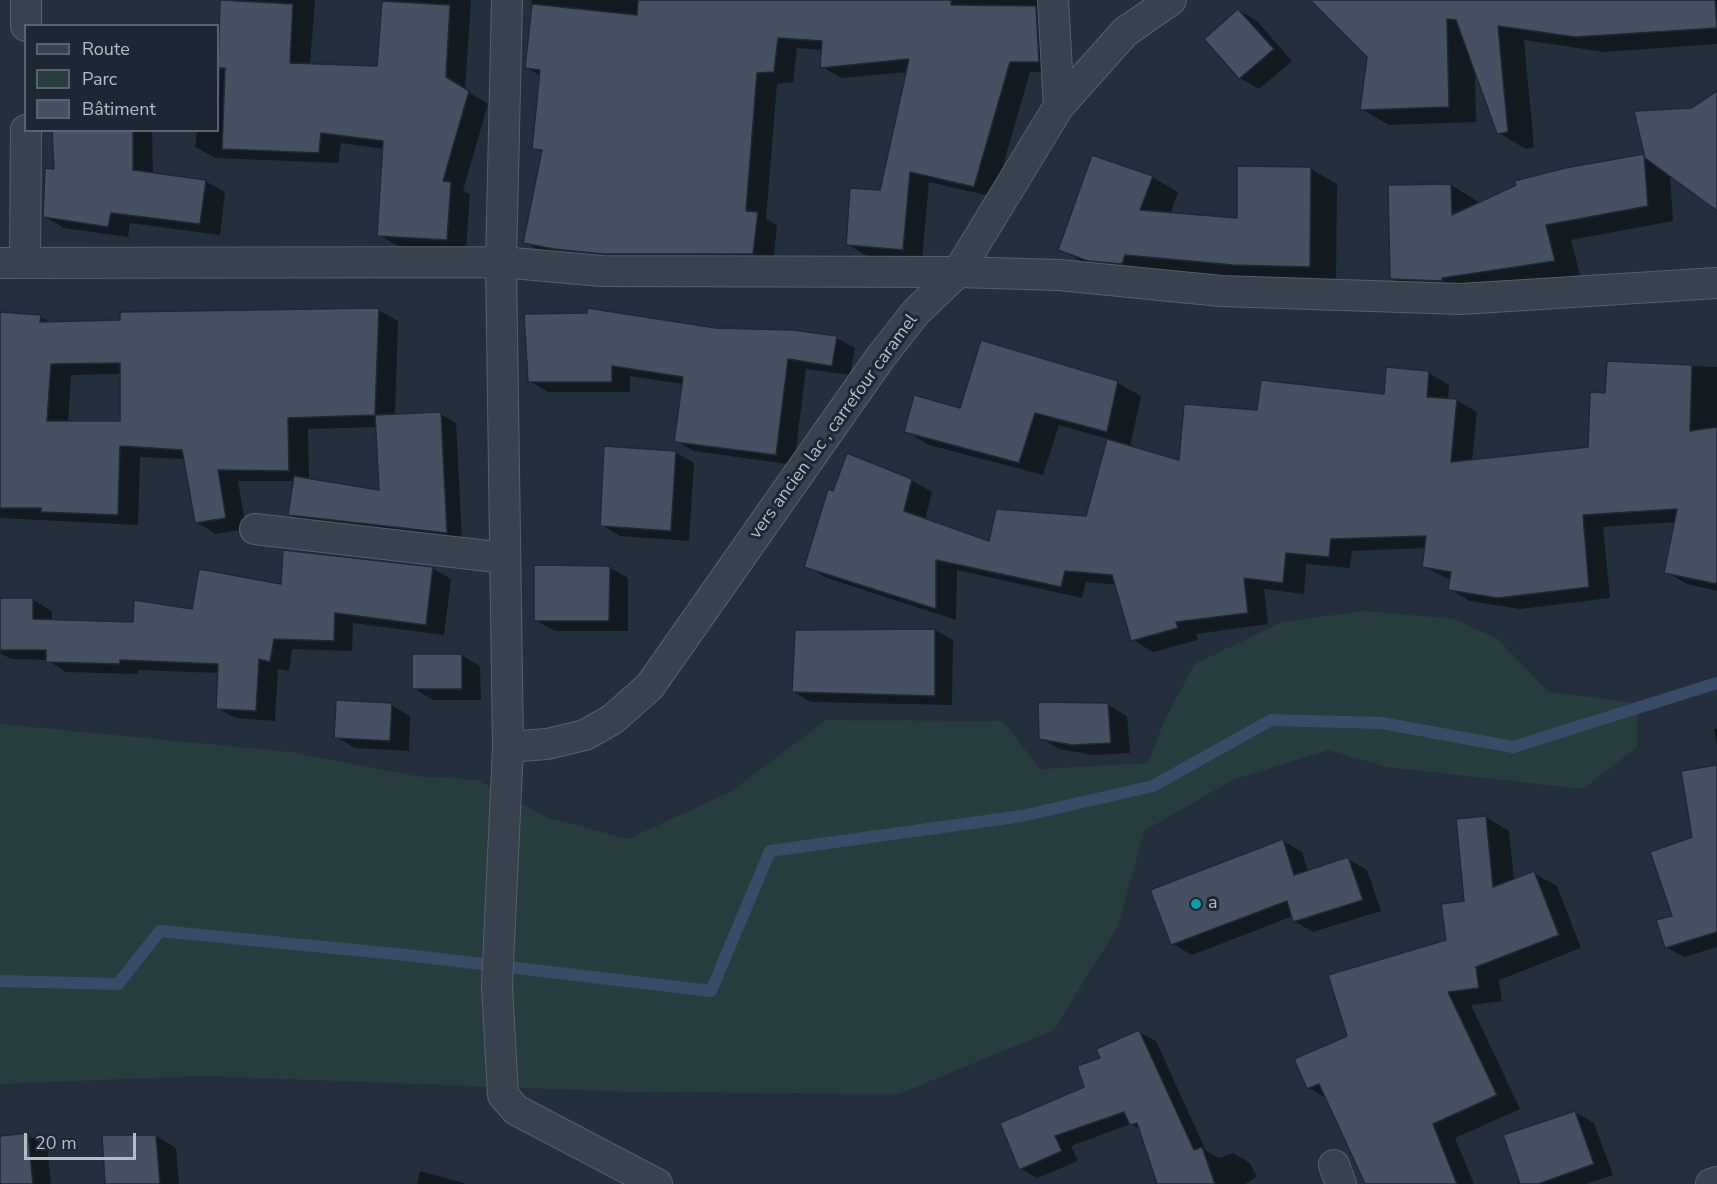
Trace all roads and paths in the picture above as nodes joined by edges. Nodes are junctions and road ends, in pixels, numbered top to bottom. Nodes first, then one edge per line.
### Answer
1 (26, 0) edge
2 (507, 0) edge
3 (1053, 0) edge
4 (1171, 0) edge
5 (26, 24) edge
6 (1059, 106) junction
7 (26, 132) edge
8 (501, 262) junction
9 (13, 263) edge
10 (958, 272) junction
11 (1717, 283) edge
12 (255, 529) dead end
13 (506, 558) junction
14 (508, 747) junction
15 (1717, 1182) edge
16 (657, 1184) edge
17 (1711, 1184) edge

1 - 5 street
2 - 8 street
3 - 6 street
4 - 6 street, vers ancien lac , carrefour caramel
6 - 10 street, vers ancien lac , carrefour caramel
7 - 9 street
8 - 9 street
8 - 10 street
8 - 13 street
10 - 11 street
10 - 14 street, vers ancien lac , carrefour caramel
12 - 13 street
13 - 14 street
14 - 16 street
15 - 17 street

